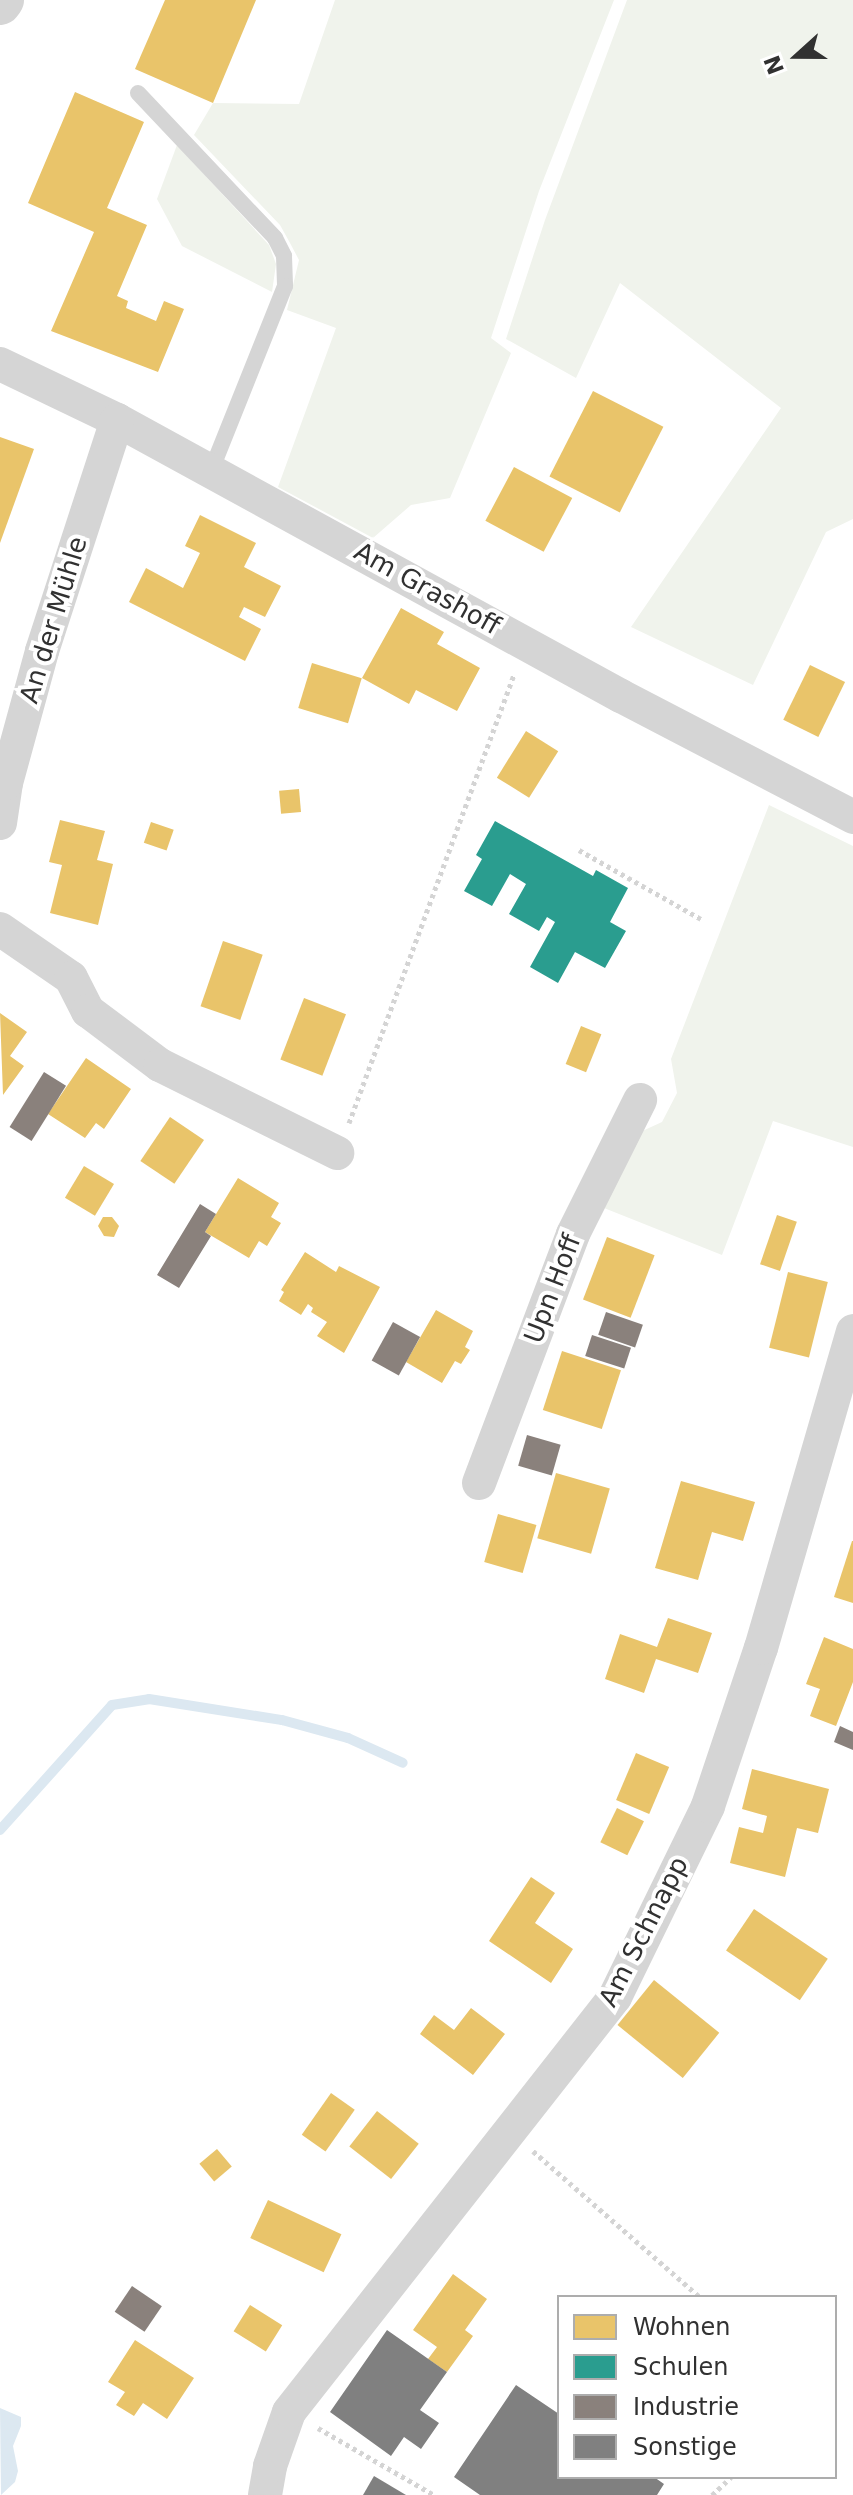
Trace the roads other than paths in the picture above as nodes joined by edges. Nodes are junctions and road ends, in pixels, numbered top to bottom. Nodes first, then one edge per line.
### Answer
1 (138, 93) dead end
2 (0, 364) edge
3 (117, 420) junction
4 (211, 471) junction
5 (853, 817) edge
6 (0, 823) edge
7 (0, 929) edge
8 (640, 1100) dead end
9 (337, 1153) road end
10 (853, 1331) edge
11 (479, 1483) dead end
12 (265, 2495) edge

1 - 4 lane
2 - 3 street, Am Grashoff
3 - 4 street, Am Grashoff
3 - 6 street, An der Mühle
4 - 5 street, Am Grashoff
7 - 9 street
8 - 11 street, Upn Hoff
10 - 12 street, Am Schnapp

